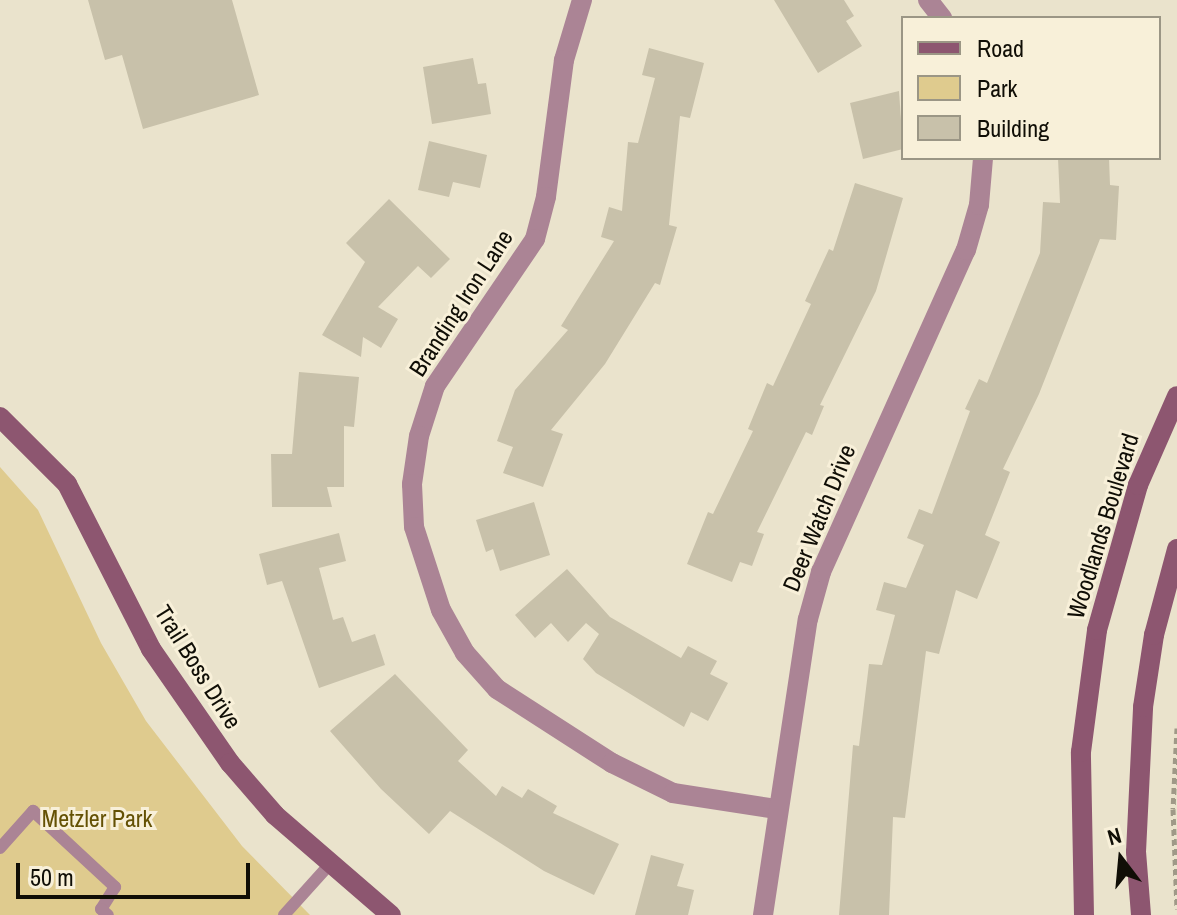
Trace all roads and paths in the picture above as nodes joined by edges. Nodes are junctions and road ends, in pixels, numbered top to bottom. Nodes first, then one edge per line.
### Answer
1 (582, 0) edge
2 (928, 0) edge
3 (940, 16) edge
4 (983, 160) edge
5 (1177, 396) edge
6 (0, 417) edge
7 (1177, 549) edge
8 (1177, 728) edge
9 (776, 809) junction
10 (0, 848) edge
11 (330, 864) junction
12 (1177, 909) edge
13 (102, 913) edge
14 (284, 915) edge
15 (391, 915) edge
16 (763, 915) edge
17 (1084, 915) edge
18 (1141, 915) edge

1 - 9 street, Branding Iron Lane
2 - 3 street
4 - 9 street, Deer Watch Drive
5 - 17 street, Woodlands Boulevard
6 - 11 street, Trail Boss Drive
7 - 18 street
8 - 12 path
9 - 16 street, Deer Watch Drive
10 - 13 lane
11 - 14 lane
11 - 15 street, Trail Boss Drive

